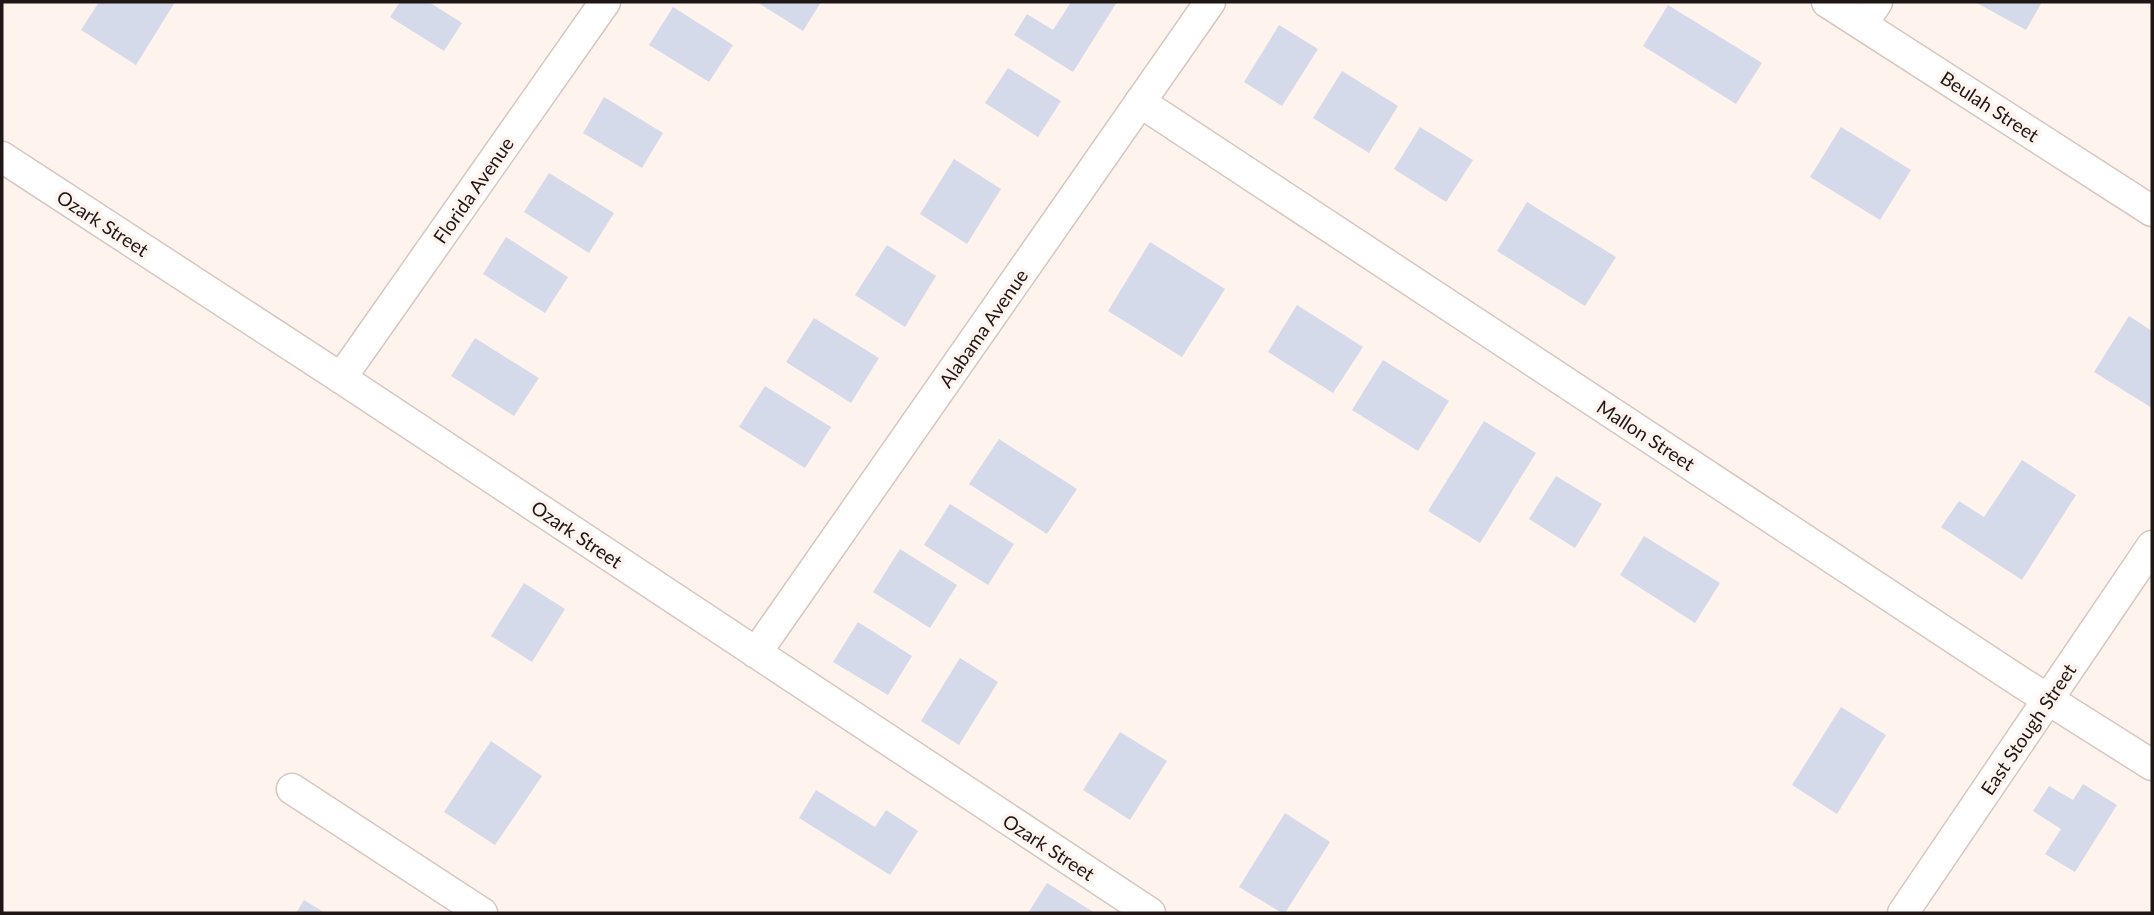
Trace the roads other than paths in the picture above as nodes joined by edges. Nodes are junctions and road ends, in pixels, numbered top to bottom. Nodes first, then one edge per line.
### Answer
1 (605, 2) edge
2 (1210, 2) edge
3 (1827, 2) edge
4 (1869, 13) edge
5 (1140, 102) junction
6 (2, 157) edge
7 (2152, 211) edge
8 (341, 378) junction
9 (2152, 545) edge
10 (757, 653) junction
11 (2048, 699) junction
12 (2152, 765) edge
13 (292, 789) dead end
14 (482, 913) edge
15 (1150, 913) edge
16 (1903, 913) edge

1 - 8 street, Florida Avenue
2 - 5 street, Alabama Avenue
3 - 4 street, Beulah Street
4 - 7 street, Beulah Street
5 - 10 street, Alabama Avenue
5 - 11 street, Mallon Street
6 - 8 street, Ozark Street
8 - 10 street, Ozark Street
9 - 11 street, East Stough Street
10 - 15 street, Ozark Street
11 - 12 street, Mallon Street
11 - 16 street, East Stough Street
13 - 14 street

